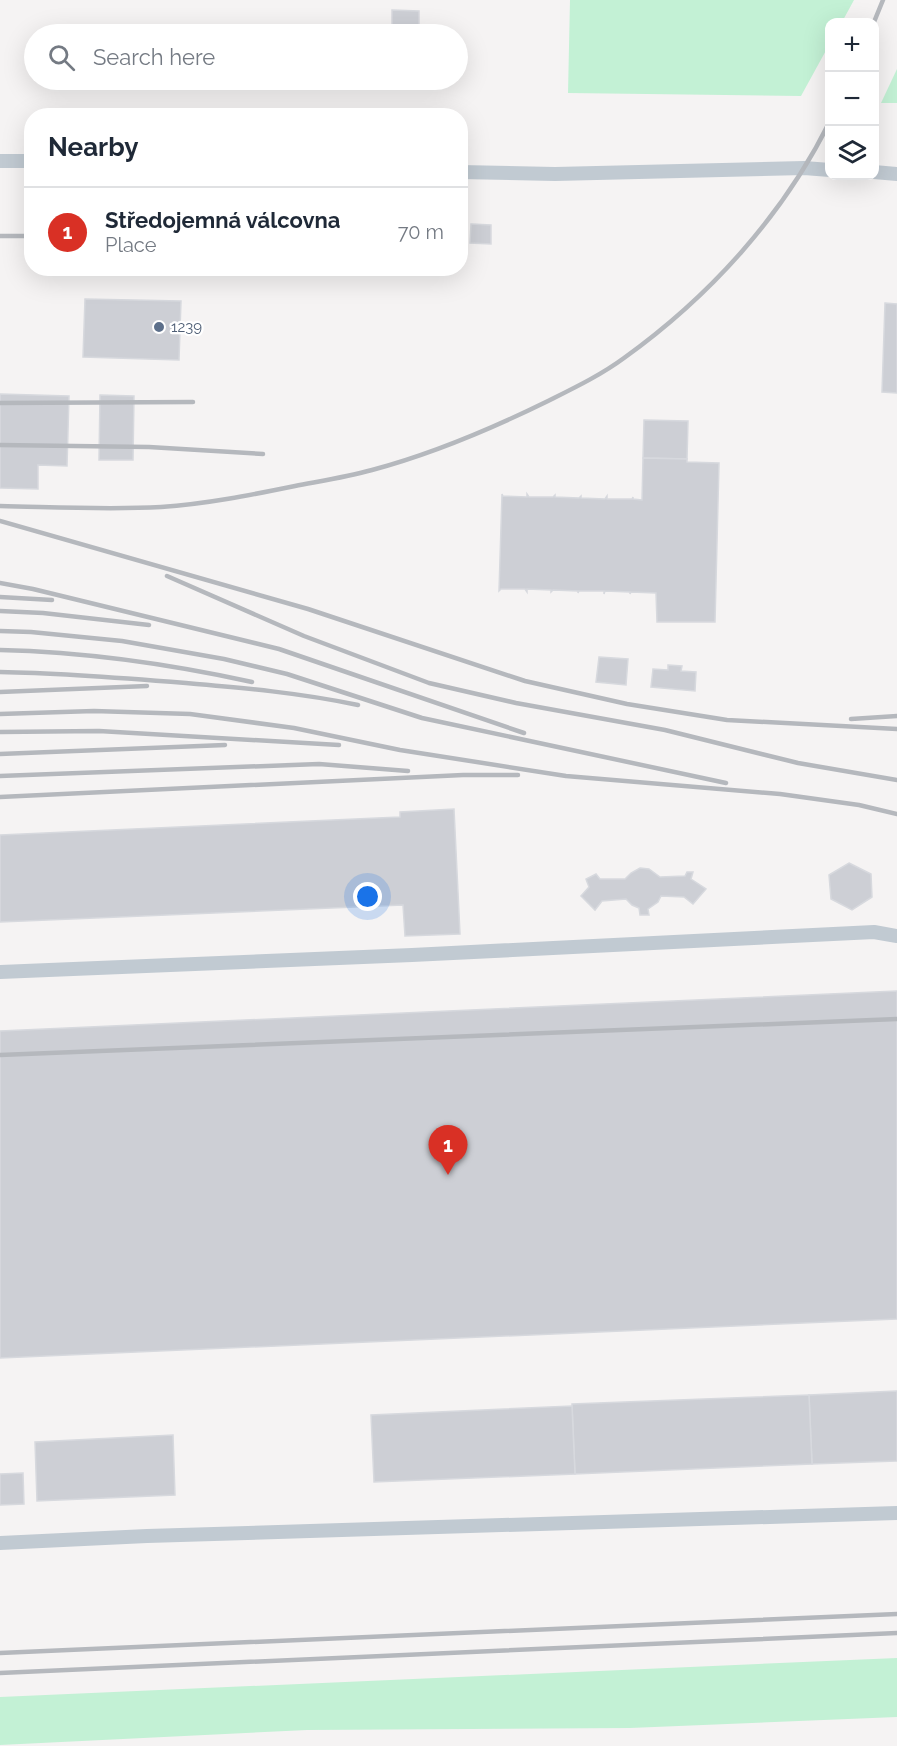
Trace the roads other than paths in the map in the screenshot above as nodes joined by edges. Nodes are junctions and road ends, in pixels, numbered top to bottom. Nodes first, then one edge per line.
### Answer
1 (0, 160) edge
2 (24, 161) edge
3 (825, 170) edge
4 (468, 172) edge
5 (879, 172) edge
6 (897, 174) edge
7 (897, 936) edge
8 (0, 972) edge
9 (897, 1514) edge
10 (0, 1543) edge

1 - 2 lane
3 - 4 lane
5 - 6 lane
7 - 8 lane
9 - 10 lane

